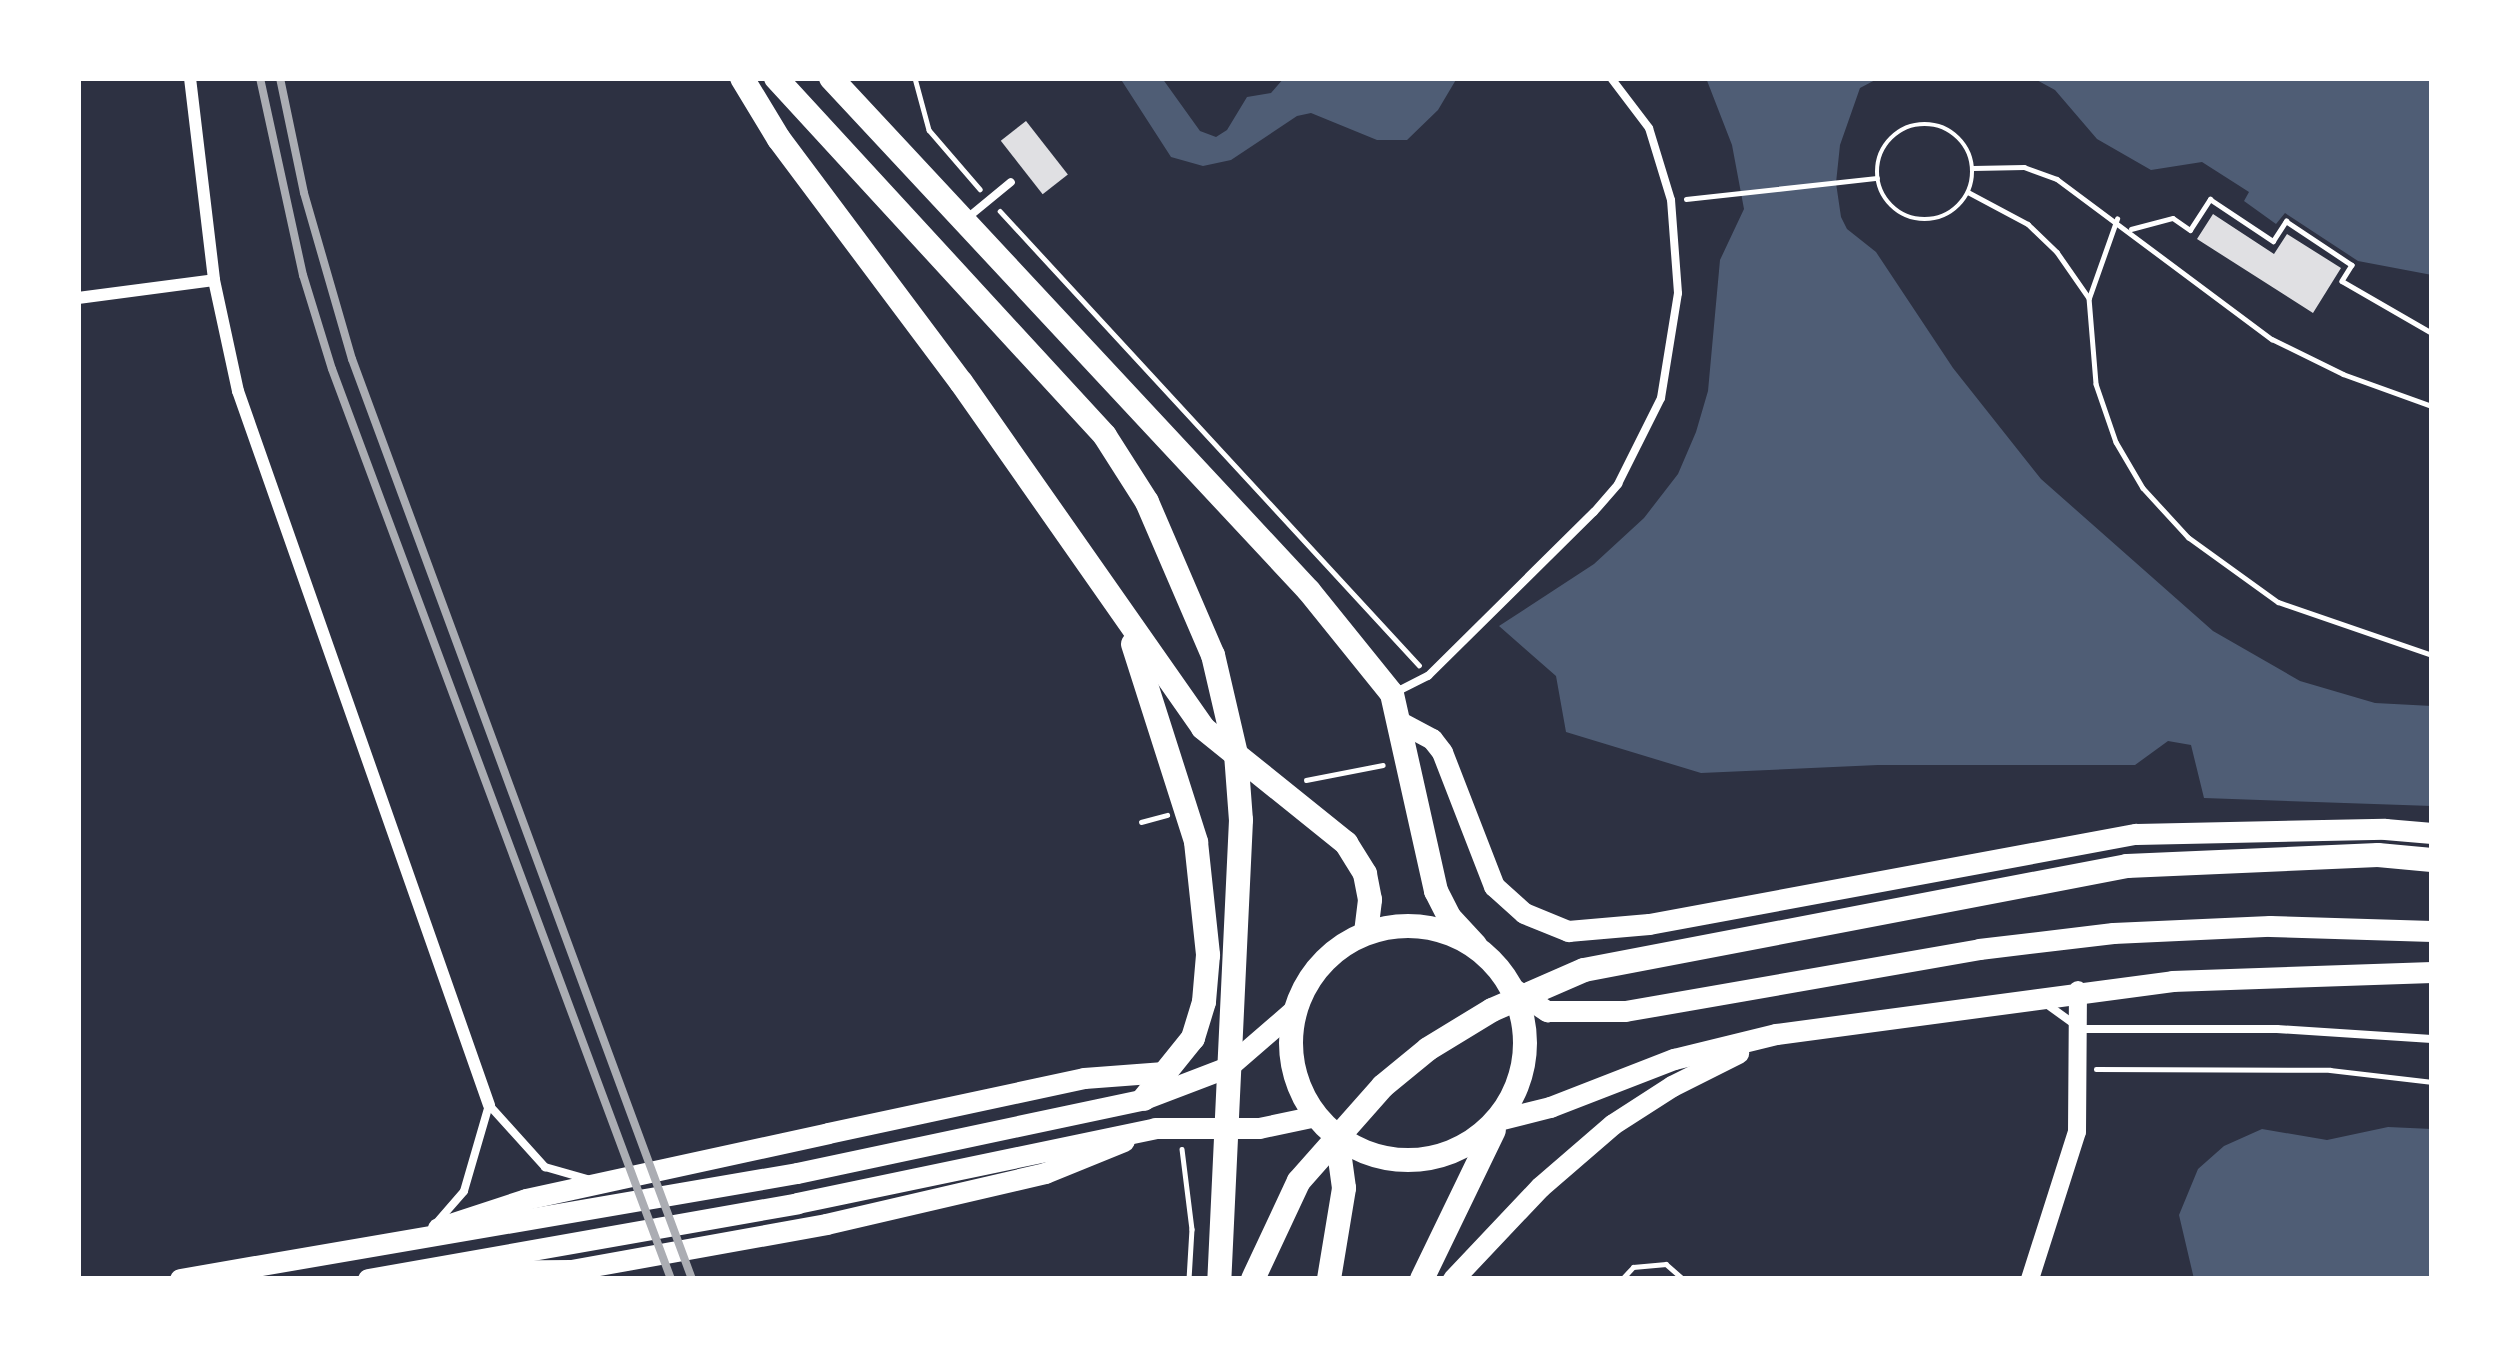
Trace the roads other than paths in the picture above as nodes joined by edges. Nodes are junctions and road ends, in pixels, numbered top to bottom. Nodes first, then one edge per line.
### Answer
1 (190, 78) edge
2 (742, 78) edge
3 (776, 78) edge
4 (831, 78) edge
5 (1611, 78) edge
6 (1011, 182) dead end
7 (963, 221) junction
8 (214, 280) junction
9 (78, 298) edge
10 (1123, 614) junction
11 (1392, 694) junction
12 (1402, 723) junction
13 (2432, 833) edge
14 (2432, 860) edge
15 (2432, 931) edge
16 (1366, 932) junction
17 (1475, 945) junction
18 (2390, 971) junction
19 (2432, 972) edge
20 (2432, 982) edge
21 (1514, 989) junction
22 (2078, 990) junction
23 (2034, 995) junction
24 (1295, 1009) junction
25 (2081, 1029) junction
26 (1776, 1034) junction
27 (2432, 1039) edge
28 (1164, 1072) junction
29 (1144, 1100) junction
30 (489, 1105) junction
31 (1316, 1116) junction
32 (1498, 1120) junction
33 (1336, 1137) junction
34 (600, 1183) junction
35 (429, 1232) junction
36 (403, 1240) junction
37 (180, 1279) edge
38 (368, 1279) edge
39 (1220, 1279) edge
40 (1252, 1279) edge
41 (1329, 1279) edge
42 (1422, 1279) edge
43 (1453, 1279) edge
44 (2030, 1279) edge

1 - 8 street
2 - 10 highway
3 - 39 highway
4 - 7 highway
5 - 11 lane
6 - 7 lane
7 - 11 highway
8 - 9 street
8 - 30 street
10 - 16 highway
10 - 28 highway
11 - 12 highway
12 - 13 main road
12 - 17 highway
14 - 40 highway
15 - 21 main road
16 - 17 highway
16 - 24 highway
17 - 21 highway
18 - 19 main road
18 - 20 lane
18 - 22 main road
21 - 32 highway
22 - 23 main road
22 - 25 street
23 - 25 lane
23 - 26 main road
24 - 29 main road
24 - 31 highway
25 - 27 lane
25 - 44 street
26 - 32 main road
26 - 43 main road
28 - 29 highway
28 - 34 main road
29 - 36 main road
30 - 34 lane
30 - 35 lane
31 - 33 highway
31 - 38 main road
32 - 33 highway
32 - 42 highway
33 - 41 highway
34 - 35 main road
35 - 36 main road
36 - 37 main road

